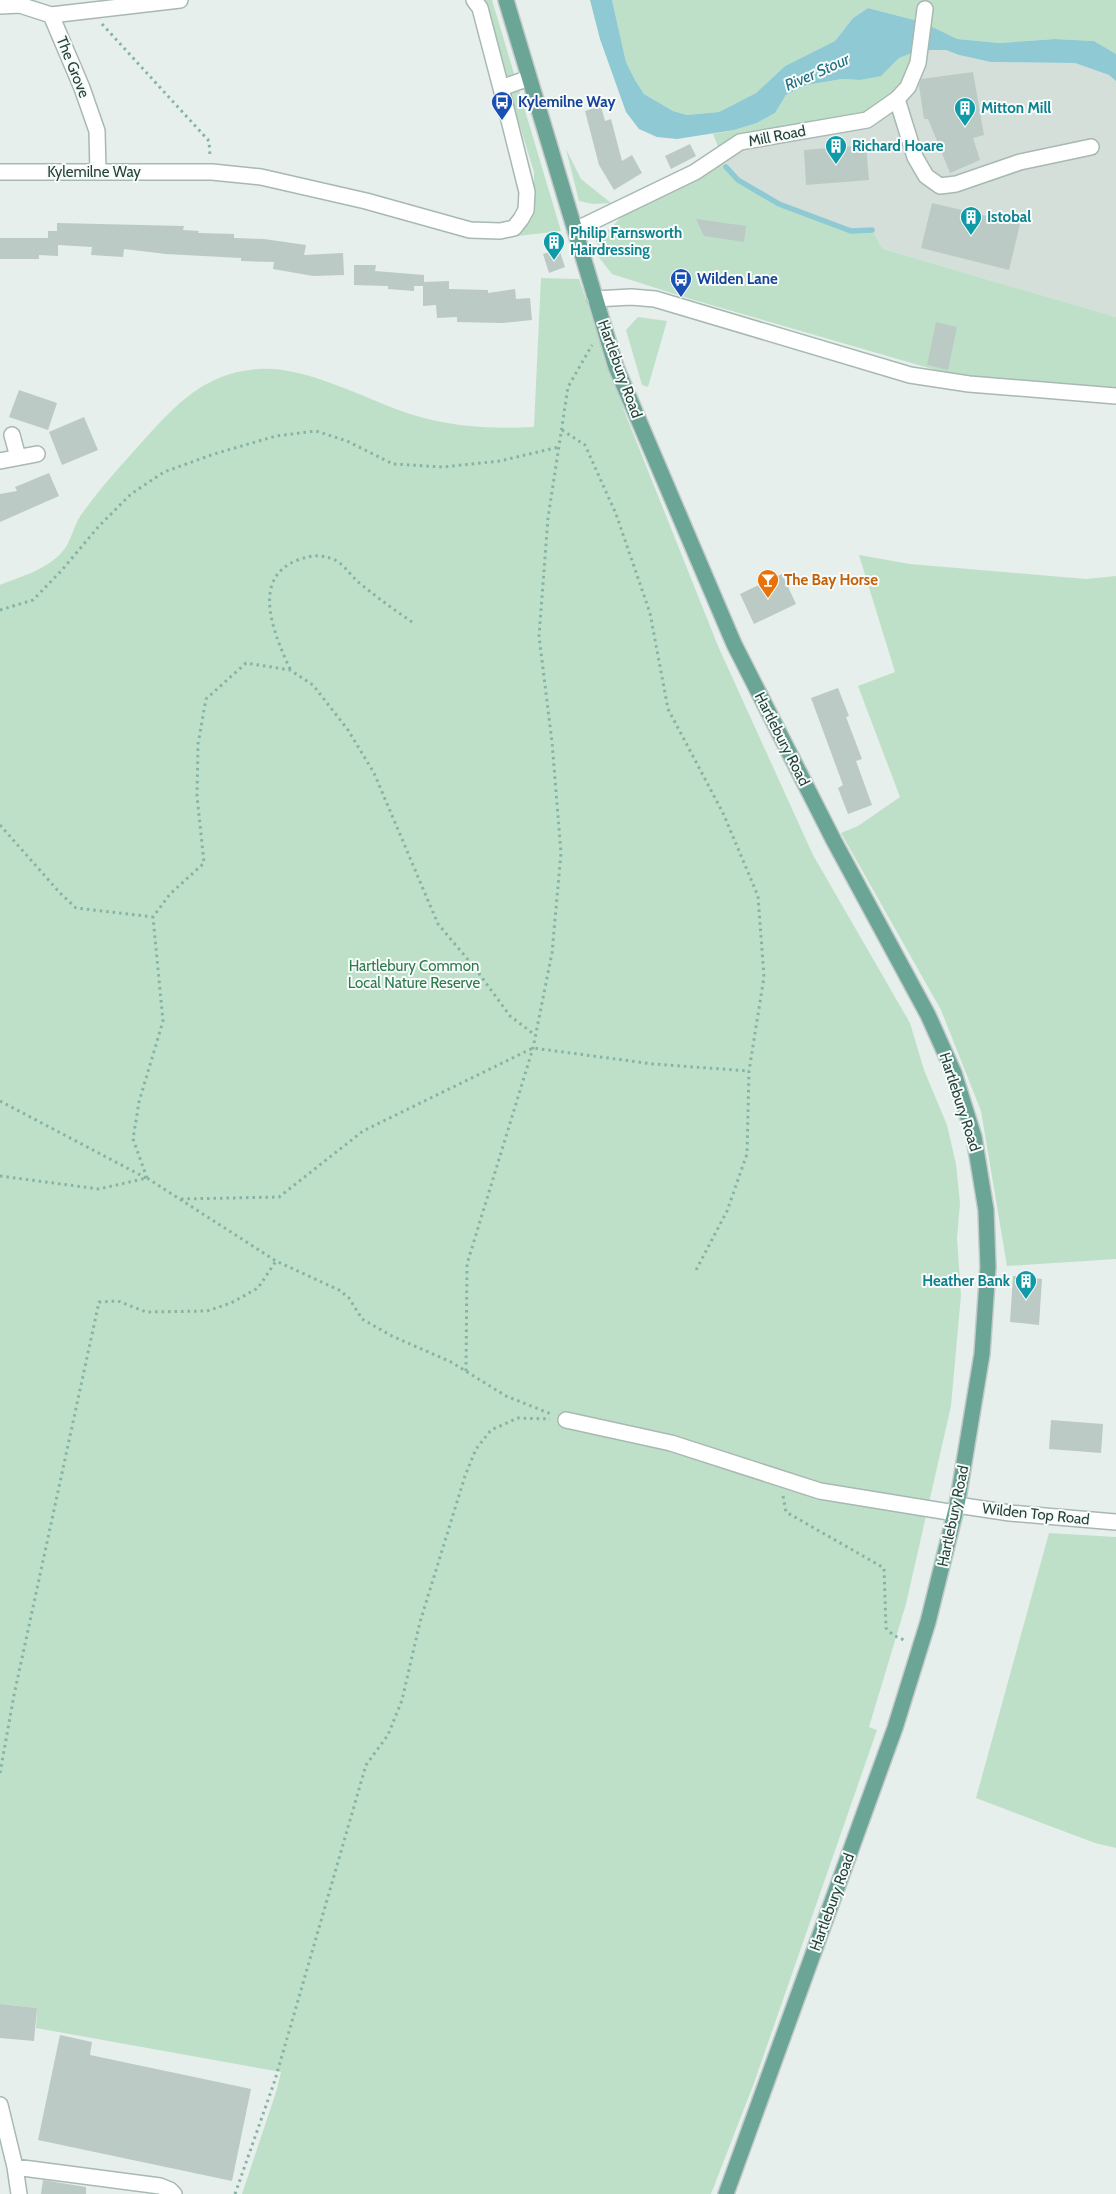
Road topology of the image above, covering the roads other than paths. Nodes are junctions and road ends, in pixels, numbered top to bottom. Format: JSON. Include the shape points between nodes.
{"nodes":[{"id":1,"x":180,"y":0,"type":"edge"},
{"id":2,"x":474,"y":0,"type":"edge"},
{"id":3,"x":506,"y":0,"type":"edge"},
{"id":4,"x":0,"y":6,"type":"edge"},
{"id":5,"x":925,"y":9,"type":"dead end"},
{"id":6,"x":51,"y":15,"type":"junction"},
{"id":7,"x":529,"y":78,"type":"junction"},
{"id":8,"x":501,"y":88,"type":"junction"},
{"id":9,"x":896,"y":99,"type":"junction"},
{"id":10,"x":1091,"y":147,"type":"dead end"},
{"id":11,"x":0,"y":172,"type":"edge"},
{"id":12,"x":98,"y":172,"type":"junction"},
{"id":13,"x":575,"y":230,"type":"junction"},
{"id":14,"x":595,"y":299,"type":"junction"},
{"id":15,"x":1116,"y":396,"type":"edge"},
{"id":16,"x":12,"y":435,"type":"dead end"},
{"id":17,"x":37,"y":454,"type":"dead end"},
{"id":18,"x":18,"y":457,"type":"junction"},
{"id":19,"x":0,"y":461,"type":"edge"},
{"id":20,"x":566,"y":1420,"type":"road end"},
{"id":21,"x":956,"y":1509,"type":"junction"},
{"id":22,"x":1116,"y":1522,"type":"edge"},
{"id":23,"x":0,"y":2105,"type":"edge"},
{"id":24,"x":16,"y":2167,"type":"junction"},
{"id":25,"x":19,"y":2194,"type":"edge"},
{"id":26,"x":174,"y":2194,"type":"edge"},
{"id":27,"x":726,"y":2194,"type":"edge"}],
"edges":[{"from":1,"to":6,"type":"street"},
{"from":2,"to":8,"type":"street","via":[[480,8]]},
{"from":3,"to":7,"type":"main road","name":"Hartlebury Road"},
{"from":4,"to":6,"type":"street","via":[[20,5]]},
{"from":5,"to":9,"type":"street","name":"Mill Road","via":[[918,63],[908,87]]},
{"from":6,"to":12,"type":"street","name":"The Grove","via":[[97,131]]},
{"from":7,"to":8,"type":"street"},
{"from":7,"to":13,"type":"main road","name":"Hartlebury Road"},
{"from":8,"to":12,"type":"street","name":"Kylemilne Way","via":[[527,192],[526,210],[514,228],[500,231],[470,230],[366,201],[261,177],[212,172]]},
{"from":9,"to":10,"type":"street","via":[[915,157],[926,176],[940,186],[956,184],[1020,162]]},
{"from":9,"to":13,"type":"street","name":"Mill Road","via":[[867,120],[740,142],[695,172]]},
{"from":11,"to":12,"type":"street","name":"Kylemilne Way"},
{"from":13,"to":14,"type":"main road","name":"Hartlebury Road"},
{"from":14,"to":15,"type":"street","via":[[655,299],[910,375],[969,384]]},
{"from":14,"to":21,"type":"main road","name":"Hartlebury Road","via":[[616,367],[734,644],[834,842],[928,1016],[954,1073],[974,1137],[986,1210],[988,1267],[982,1354]]},
{"from":16,"to":18,"type":"street"},
{"from":17,"to":18,"type":"street"},
{"from":18,"to":19,"type":"street"},
{"from":20,"to":21,"type":"street","name":"Wilden Top Road","via":[[671,1443],[820,1491]]},
{"from":21,"to":22,"type":"street","name":"Wilden Top Road"},
{"from":21,"to":27,"type":"main road","name":"Hartlebury Road","via":[[895,1728]]},
{"from":23,"to":24,"type":"street"},
{"from":24,"to":25,"type":"street"},
{"from":24,"to":26,"type":"street","via":[[160,2186]]}]}
